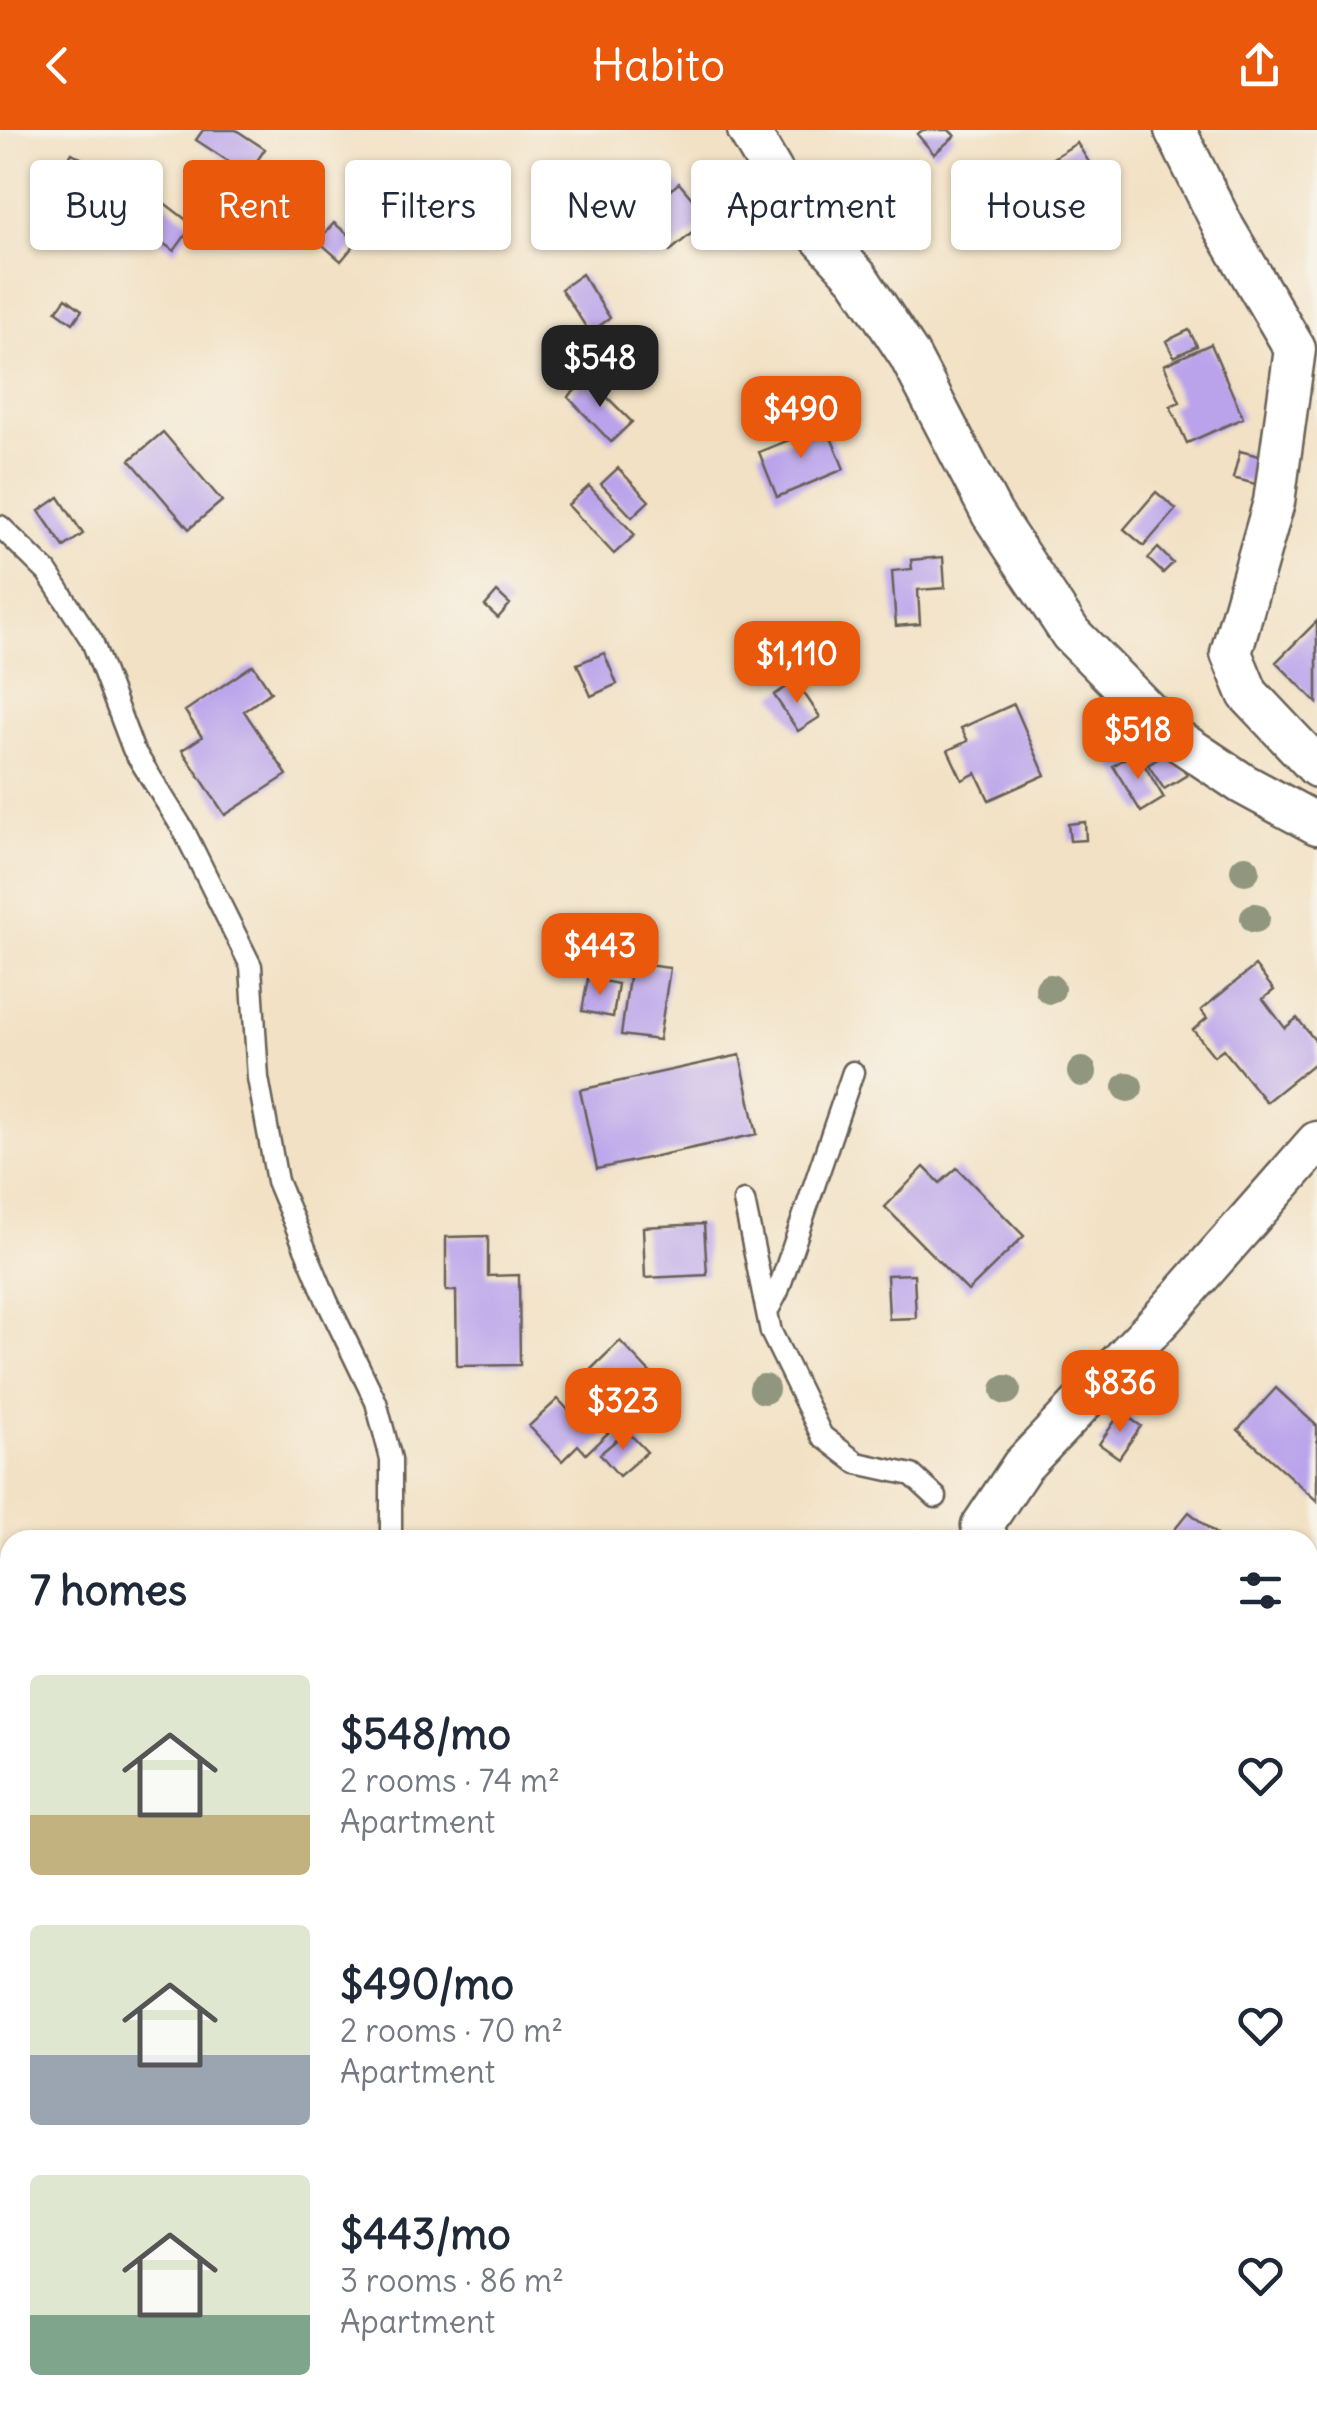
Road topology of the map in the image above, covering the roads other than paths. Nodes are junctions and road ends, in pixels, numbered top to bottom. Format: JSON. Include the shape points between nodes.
{"nodes":[{"id":1,"x":748,"y":130,"type":"edge"},
{"id":2,"x":1175,"y":130,"type":"edge"},
{"id":3,"x":0,"y":526,"type":"edge"},
{"id":4,"x":1317,"y":767,"type":"edge"},
{"id":5,"x":1317,"y":824,"type":"edge"},
{"id":6,"x":853,"y":1072,"type":"dead end"},
{"id":7,"x":1317,"y":1142,"type":"edge"},
{"id":8,"x":744,"y":1201,"type":"dead end"},
{"id":9,"x":767,"y":1312,"type":"junction"},
{"id":10,"x":936,"y":1496,"type":"dead end"},
{"id":11,"x":391,"y":1530,"type":"edge"},
{"id":12,"x":984,"y":1530,"type":"edge"}],
"edges":[{"from":1,"to":5,"type":"street","via":[[793,206],[858,278],[909,355],[992,514],[1072,634],[1173,737]]},
{"from":2,"to":4,"type":"street","via":[[1295,349],[1274,502],[1231,653],[1248,694]]},
{"from":3,"to":11,"type":"lane","via":[[46,572],[92,641],[133,749],[183,829],[251,966],[258,1078],[277,1180],[376,1402],[391,1459]]},
{"from":6,"to":9,"type":"lane"},
{"from":7,"to":12,"type":"street","via":[[1022,1466]]},
{"from":8,"to":9,"type":"lane"},
{"from":9,"to":10,"type":"lane","via":[[822,1436],[857,1463],[912,1475]]}]}
